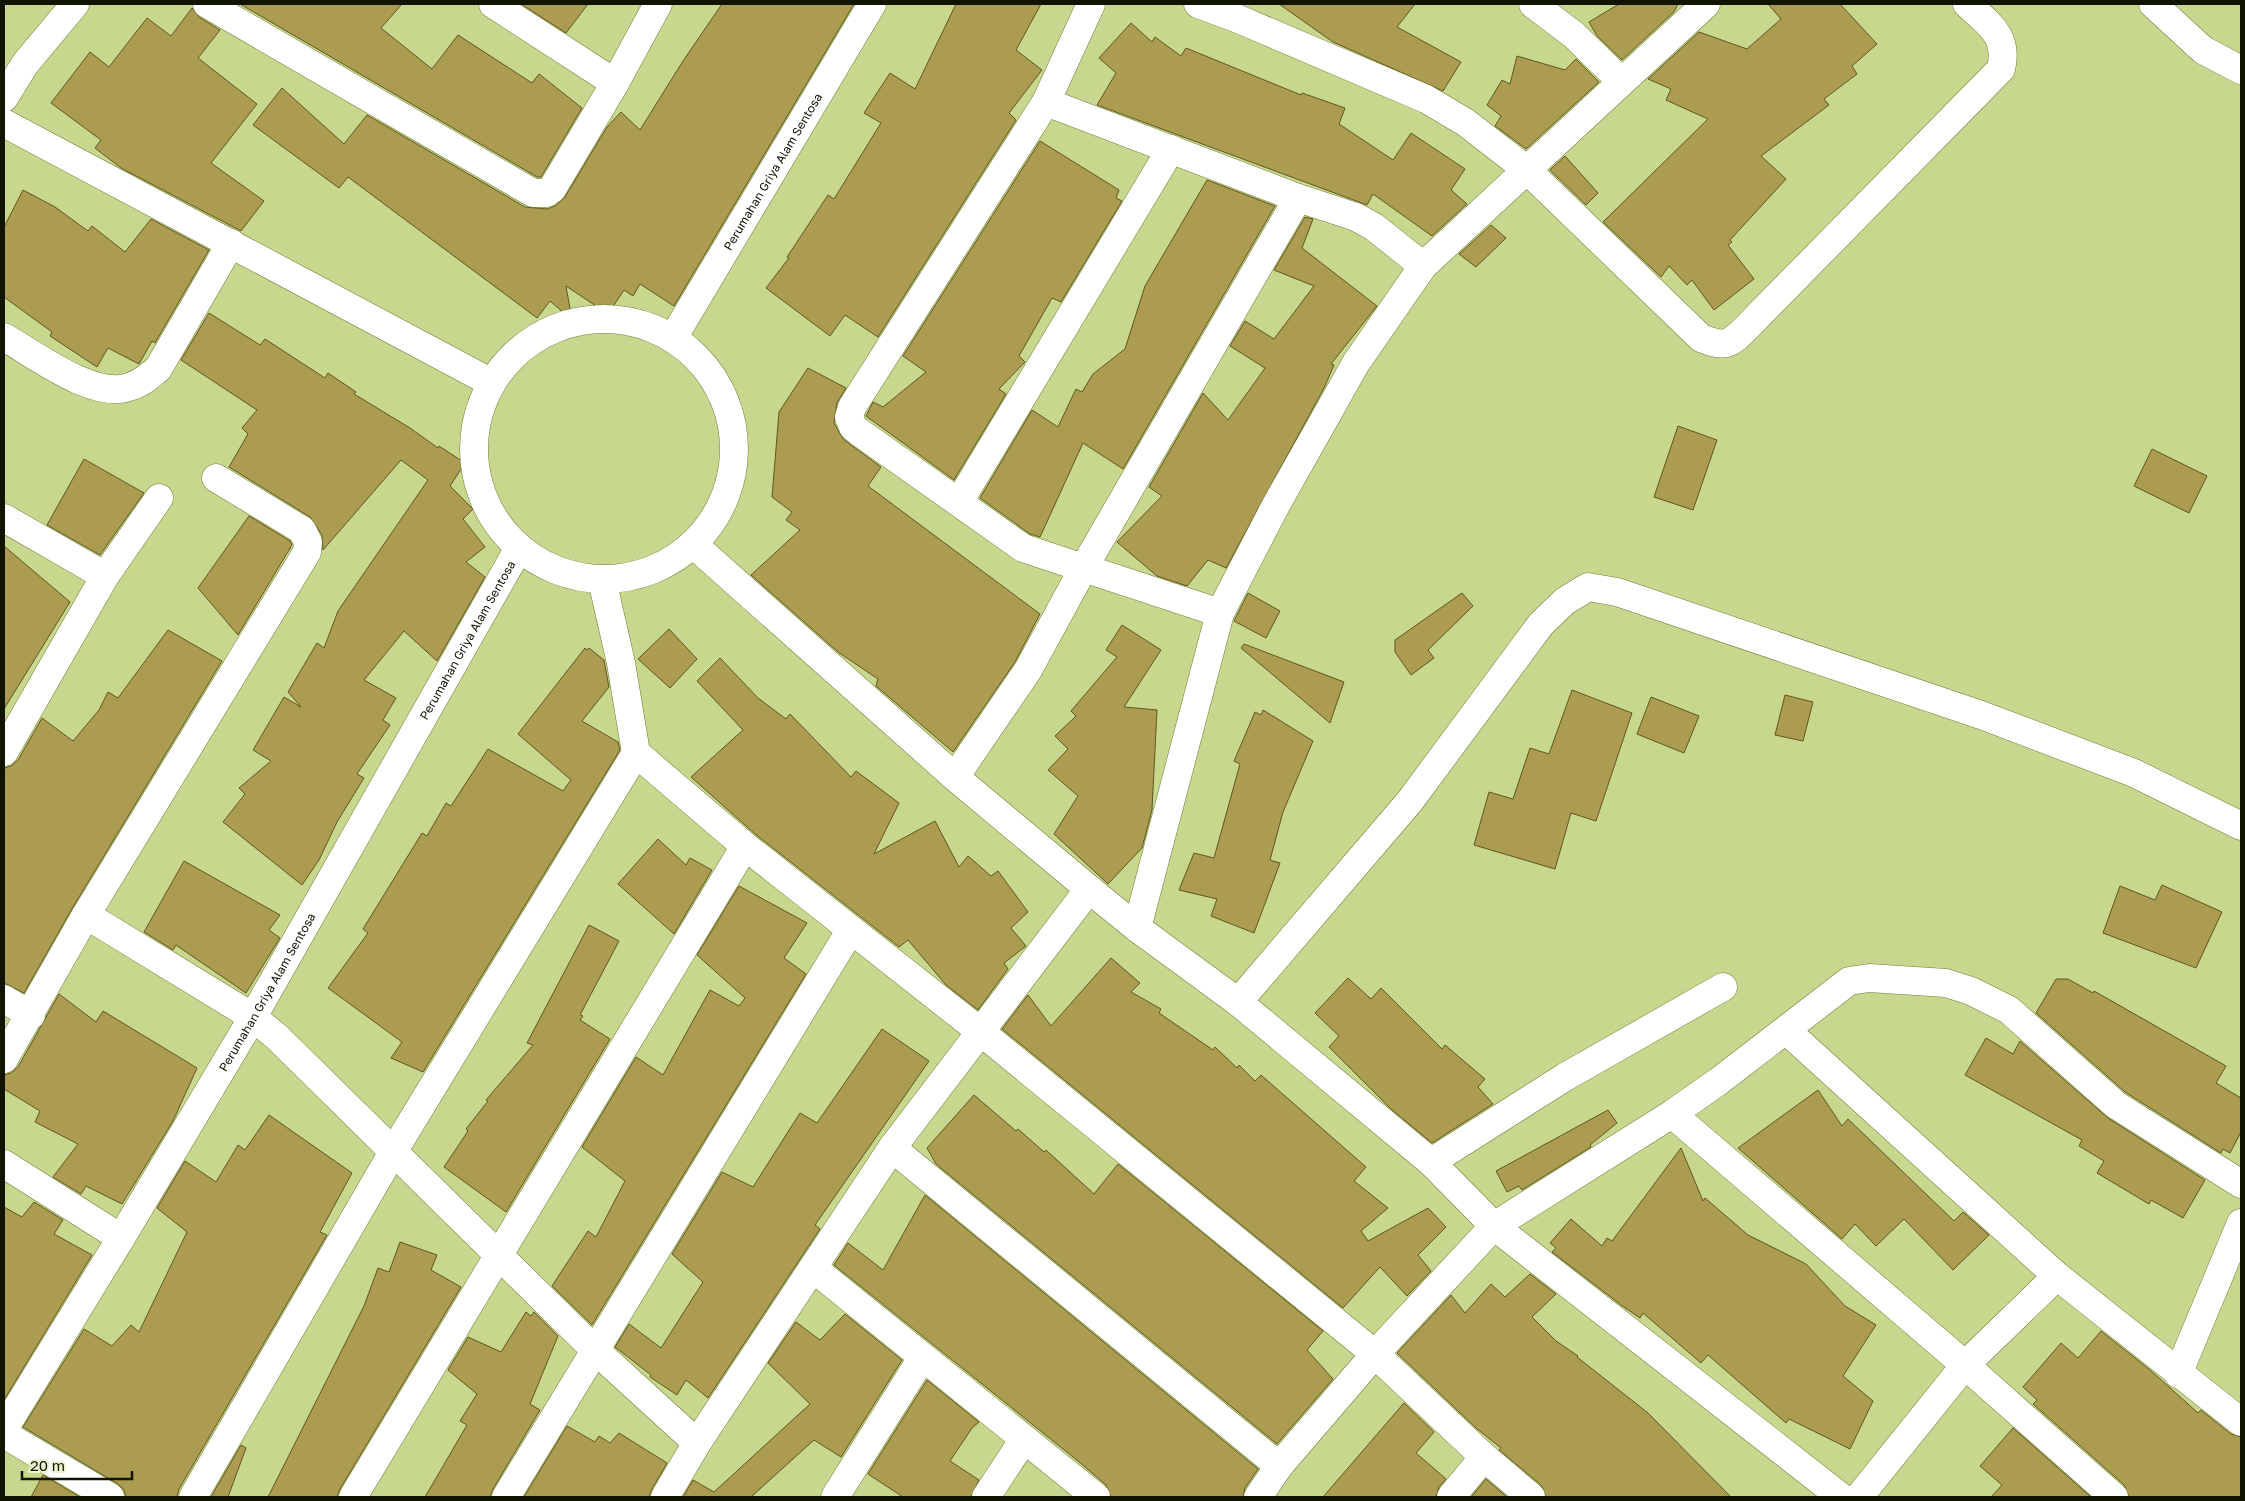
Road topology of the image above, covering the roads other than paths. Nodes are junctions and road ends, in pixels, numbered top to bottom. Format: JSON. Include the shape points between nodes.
{"nodes":[{"id":1,"x":75,"y":4,"type":"edge"},
{"id":2,"x":207,"y":4,"type":"edge"},
{"id":3,"x":494,"y":4,"type":"edge"},
{"id":4,"x":658,"y":4,"type":"edge"},
{"id":5,"x":872,"y":4,"type":"edge"},
{"id":6,"x":1091,"y":4,"type":"edge"},
{"id":7,"x":1198,"y":4,"type":"edge"},
{"id":8,"x":1533,"y":4,"type":"edge"},
{"id":9,"x":1706,"y":4,"type":"edge"},
{"id":10,"x":1967,"y":4,"type":"edge"},
{"id":11,"x":2153,"y":4,"type":"edge"},
{"id":12,"x":1238,"y":11,"type":"edge"},
{"id":13,"x":2241,"y":70,"type":"edge"},
{"id":14,"x":1621,"y":81,"type":"junction"},
{"id":15,"x":615,"y":83,"type":"junction"},
{"id":16,"x":4,"y":98,"type":"edge"},
{"id":17,"x":1046,"y":102,"type":"junction"},
{"id":18,"x":4,"y":123,"type":"edge"},
{"id":19,"x":1171,"y":149,"type":"junction"},
{"id":20,"x":1528,"y":170,"type":"junction"},
{"id":21,"x":1298,"y":198,"type":"junction"},
{"id":22,"x":232,"y":243,"type":"junction"},
{"id":23,"x":1422,"y":266,"type":"junction"},
{"id":24,"x":4,"y":337,"type":"edge"},
{"id":25,"x":673,"y":338,"type":"junction"},
{"id":26,"x":492,"y":383,"type":"junction"},
{"id":27,"x":216,"y":478,"type":"dead end"},
{"id":28,"x":159,"y":498,"type":"dead end"},
{"id":29,"x":959,"y":502,"type":"junction"},
{"id":30,"x":4,"y":518,"type":"edge"},
{"id":31,"x":693,"y":544,"type":"junction"},
{"id":32,"x":519,"y":548,"type":"junction"},
{"id":33,"x":1083,"y":569,"type":"junction"},
{"id":34,"x":105,"y":576,"type":"junction"},
{"id":35,"x":602,"y":580,"type":"junction"},
{"id":36,"x":1220,"y":613,"type":"junction"},
{"id":37,"x":4,"y":752,"type":"edge"},
{"id":38,"x":636,"y":753,"type":"junction"},
{"id":39,"x":955,"y":776,"type":"junction"},
{"id":40,"x":2241,"y":826,"type":"edge"},
{"id":41,"x":745,"y":846,"type":"junction"},
{"id":42,"x":1089,"y":889,"type":"junction"},
{"id":43,"x":86,"y":915,"type":"junction"},
{"id":44,"x":1137,"y":928,"type":"junction"},
{"id":45,"x":850,"y":931,"type":"junction"},
{"id":46,"x":1723,"y":987,"type":"dead end"},
{"id":47,"x":4,"y":999,"type":"edge"},
{"id":48,"x":1238,"y":1002,"type":"junction"},
{"id":49,"x":30,"y":1015,"type":"junction"},
{"id":50,"x":253,"y":1017,"type":"junction"},
{"id":51,"x":1787,"y":1031,"type":"junction"},
{"id":52,"x":981,"y":1032,"type":"junction"},
{"id":53,"x":4,"y":1059,"type":"edge"},
{"id":54,"x":1672,"y":1114,"type":"junction"},
{"id":55,"x":892,"y":1148,"type":"junction"},
{"id":56,"x":393,"y":1152,"type":"junction"},
{"id":57,"x":1431,"y":1162,"type":"junction"},
{"id":58,"x":4,"y":1164,"type":"edge"},
{"id":59,"x":2241,"y":1184,"type":"edge"},
{"id":60,"x":2241,"y":1223,"type":"edge"},
{"id":61,"x":1494,"y":1226,"type":"junction"},
{"id":62,"x":121,"y":1238,"type":"junction"},
{"id":63,"x":498,"y":1253,"type":"junction"},
{"id":64,"x":813,"y":1268,"type":"junction"},
{"id":65,"x":2057,"y":1276,"type":"junction"},
{"id":66,"x":594,"y":1350,"type":"junction"},
{"id":67,"x":1376,"y":1354,"type":"junction"},
{"id":68,"x":922,"y":1358,"type":"junction"},
{"id":69,"x":1965,"y":1366,"type":"junction"},
{"id":70,"x":2178,"y":1374,"type":"junction"},
{"id":71,"x":2241,"y":1422,"type":"edge"},
{"id":72,"x":4,"y":1428,"type":"edge"},
{"id":73,"x":4,"y":1434,"type":"edge"},
{"id":74,"x":1024,"y":1439,"type":"junction"},
{"id":75,"x":697,"y":1443,"type":"junction"},
{"id":76,"x":1484,"y":1457,"type":"junction"},
{"id":77,"x":1280,"y":1466,"type":"junction"},
{"id":78,"x":110,"y":1497,"type":"edge"},
{"id":79,"x":193,"y":1497,"type":"edge"},
{"id":80,"x":353,"y":1497,"type":"edge"},
{"id":81,"x":506,"y":1497,"type":"edge"},
{"id":82,"x":665,"y":1497,"type":"edge"},
{"id":83,"x":835,"y":1497,"type":"edge"},
{"id":84,"x":986,"y":1497,"type":"edge"},
{"id":85,"x":1096,"y":1497,"type":"edge"},
{"id":86,"x":1258,"y":1497,"type":"edge"},
{"id":87,"x":1451,"y":1497,"type":"edge"},
{"id":88,"x":1532,"y":1497,"type":"edge"},
{"id":89,"x":1841,"y":1497,"type":"edge"},
{"id":90,"x":1859,"y":1497,"type":"edge"},
{"id":91,"x":2114,"y":1497,"type":"edge"}],
"edges":[{"from":1,"to":16,"type":"street","via":[[25,64]]},
{"from":2,"to":15,"type":"street","via":[[533,193],[546,193],[552,189]]},
{"from":3,"to":15,"type":"street"},
{"from":4,"to":15,"type":"street"},
{"from":5,"to":25,"type":"street","name":"Perumahan Griya Alam Sentosa"},
{"from":6,"to":17,"type":"street"},
{"from":7,"to":12,"type":"street"},
{"from":8,"to":14,"type":"street","via":[[1574,35]]},
{"from":9,"to":14,"type":"street"},
{"from":10,"to":20,"type":"street","via":[[1997,33],[2004,56],[2001,69],[1732,342],[1722,345],[1701,338]]},
{"from":11,"to":13,"type":"street","via":[[2203,50]]},
{"from":12,"to":20,"type":"street","via":[[1426,99],[1465,122]]},
{"from":14,"to":20,"type":"street"},
{"from":17,"to":19,"type":"street"},
{"from":17,"to":29,"type":"street","via":[[852,407],[849,417],[859,432]]},
{"from":18,"to":22,"type":"street"},
{"from":19,"to":21,"type":"street"},
{"from":19,"to":29,"type":"street"},
{"from":20,"to":23,"type":"street"},
{"from":21,"to":23,"type":"street","via":[[1356,217],[1374,227]]},
{"from":21,"to":33,"type":"street"},
{"from":22,"to":24,"type":"street","via":[[158,369],[128,388],[109,388],[80,381]]},
{"from":22,"to":26,"type":"street"},
{"from":23,"to":36,"type":"street","via":[[1356,363]]},
{"from":25,"to":26,"type":"street","via":[[646,326],[617,319],[587,319],[559,327],[532,340],[509,359]]},
{"from":25,"to":31,"type":"street","via":[[703,365],[724,398],[733,437],[731,476],[717,513]]},
{"from":26,"to":32,"type":"street","via":[[480,411],[474,441],[476,471],[484,500],[498,526]]},
{"from":27,"to":43,"type":"street","via":[[302,530],[308,542],[307,552]]},
{"from":28,"to":34,"type":"street"},
{"from":29,"to":33,"type":"street","via":[[1023,548]]},
{"from":30,"to":34,"type":"street"},
{"from":31,"to":35,"type":"street","via":[[666,564],[636,577]]},
{"from":31,"to":39,"type":"street"},
{"from":32,"to":35,"type":"street","via":[[543,565],[572,576]]},
{"from":32,"to":50,"type":"street","name":"Perumahan Griya Alam Sentosa"},
{"from":33,"to":36,"type":"street"},
{"from":33,"to":39,"type":"street","via":[[1028,670]]},
{"from":34,"to":37,"type":"street"},
{"from":35,"to":38,"type":"street","via":[[621,663]]},
{"from":36,"to":44,"type":"street"},
{"from":38,"to":41,"type":"street"},
{"from":38,"to":56,"type":"street"},
{"from":39,"to":42,"type":"street"},
{"from":40,"to":48,"type":"street","via":[[2134,773],[1982,715],[1617,592],[1588,587],[1565,601],[1541,624],[1410,801]]},
{"from":41,"to":45,"type":"street"},
{"from":41,"to":63,"type":"street"},
{"from":42,"to":44,"type":"street"},
{"from":42,"to":52,"type":"street"},
{"from":43,"to":49,"type":"street"},
{"from":43,"to":50,"type":"street"},
{"from":44,"to":48,"type":"street"},
{"from":45,"to":52,"type":"street"},
{"from":45,"to":66,"type":"street"},
{"from":46,"to":57,"type":"street","via":[[1565,1077]]},
{"from":47,"to":49,"type":"street"},
{"from":48,"to":57,"type":"street"},
{"from":49,"to":53,"type":"street"},
{"from":50,"to":56,"type":"street"},
{"from":50,"to":62,"type":"street","name":"Perumahan Griya Alam Sentosa"},
{"from":51,"to":54,"type":"street"},
{"from":51,"to":59,"type":"street","via":[[1849,981],[1869,978],[1921,980],[1971,991],[2009,1010],[2116,1105]]},
{"from":51,"to":65,"type":"street"},
{"from":52,"to":55,"type":"street"},
{"from":52,"to":67,"type":"street"},
{"from":54,"to":61,"type":"street"},
{"from":54,"to":69,"type":"street"},
{"from":55,"to":64,"type":"street"},
{"from":55,"to":77,"type":"street"},
{"from":56,"to":63,"type":"street"},
{"from":56,"to":79,"type":"street"},
{"from":57,"to":61,"type":"street"},
{"from":58,"to":62,"type":"street"},
{"from":60,"to":70,"type":"street"},
{"from":61,"to":67,"type":"street"},
{"from":61,"to":89,"type":"street"},
{"from":62,"to":72,"type":"street","name":"Perumahan Griya Alam Sentosa"},
{"from":63,"to":66,"type":"street"},
{"from":63,"to":80,"type":"street"},
{"from":64,"to":68,"type":"street"},
{"from":64,"to":75,"type":"street"},
{"from":65,"to":69,"type":"street"},
{"from":65,"to":70,"type":"street"},
{"from":66,"to":75,"type":"street"},
{"from":66,"to":81,"type":"street"},
{"from":67,"to":76,"type":"street"},
{"from":67,"to":77,"type":"street"},
{"from":68,"to":74,"type":"street"},
{"from":68,"to":83,"type":"street"},
{"from":69,"to":90,"type":"street"},
{"from":69,"to":91,"type":"street"},
{"from":70,"to":71,"type":"street"},
{"from":73,"to":78,"type":"street"},
{"from":74,"to":84,"type":"street"},
{"from":74,"to":85,"type":"street"},
{"from":75,"to":82,"type":"street"},
{"from":76,"to":87,"type":"street"},
{"from":76,"to":88,"type":"street"},
{"from":77,"to":86,"type":"street"}]}
